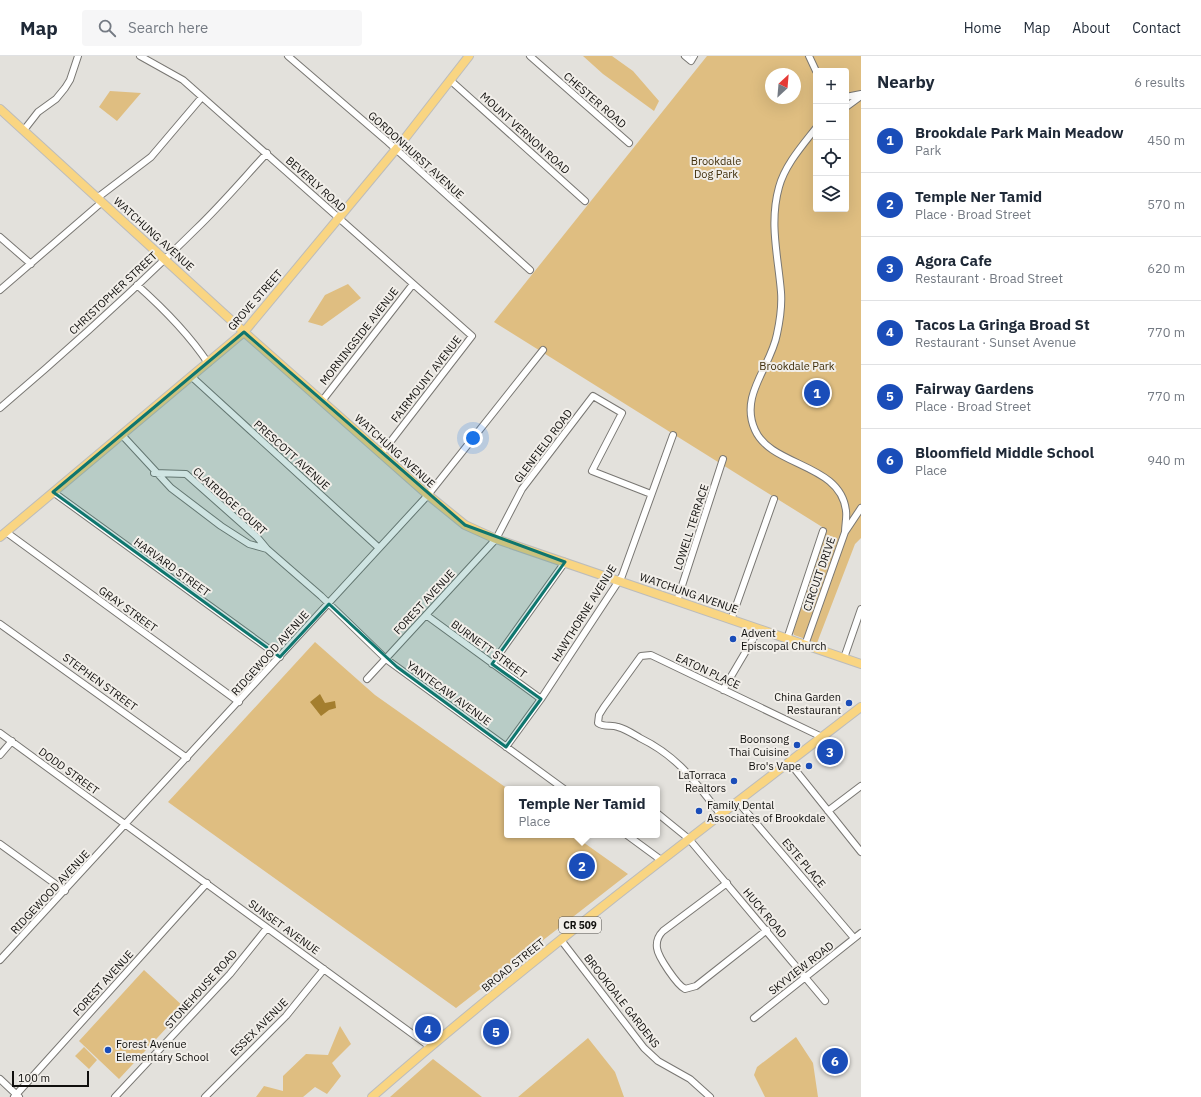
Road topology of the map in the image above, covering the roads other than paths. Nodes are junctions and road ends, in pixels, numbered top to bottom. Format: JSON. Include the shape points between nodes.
{"nodes":[{"id":1,"x":78,"y":56,"type":"edge"},
{"id":2,"x":140,"y":56,"type":"edge"},
{"id":3,"x":288,"y":56,"type":"edge"},
{"id":4,"x":469,"y":56,"type":"edge"},
{"id":5,"x":530,"y":56,"type":"edge"},
{"id":6,"x":685,"y":56,"type":"edge"},
{"id":7,"x":810,"y":56,"type":"edge"},
{"id":8,"x":693,"y":58,"type":"edge"},
{"id":9,"x":815,"y":68,"type":"edge"},
{"id":10,"x":450,"y":80,"type":"junction"},
{"id":11,"x":861,"y":95,"type":"edge"},
{"id":12,"x":202,"y":97,"type":"junction"},
{"id":13,"x":849,"y":97,"type":"edge"},
{"id":14,"x":849,"y":105,"type":"edge"},
{"id":15,"x":0,"y":109,"type":"edge"},
{"id":16,"x":24,"y":130,"type":"junction"},
{"id":17,"x":813,"y":132,"type":"edge"},
{"id":18,"x":629,"y":143,"type":"dead end"},
{"id":19,"x":396,"y":149,"type":"junction"},
{"id":20,"x":267,"y":153,"type":"junction"},
{"id":21,"x":99,"y":200,"type":"junction"},
{"id":22,"x":585,"y":200,"type":"dead end"},
{"id":23,"x":338,"y":218,"type":"junction"},
{"id":24,"x":0,"y":237,"type":"edge"},
{"id":25,"x":165,"y":260,"type":"junction"},
{"id":26,"x":31,"y":264,"type":"junction"},
{"id":27,"x":530,"y":270,"type":"dead end"},
{"id":28,"x":137,"y":284,"type":"junction"},
{"id":29,"x":413,"y":284,"type":"junction"},
{"id":30,"x":0,"y":290,"type":"edge"},
{"id":31,"x":244,"y":332,"type":"junction"},
{"id":32,"x":472,"y":336,"type":"joint"},
{"id":33,"x":543,"y":350,"type":"dead end"},
{"id":34,"x":208,"y":363,"type":"junction"},
{"id":35,"x":192,"y":377,"type":"junction"},
{"id":36,"x":322,"y":401,"type":"junction"},
{"id":37,"x":0,"y":408,"type":"edge"},
{"id":38,"x":122,"y":435,"type":"junction"},
{"id":39,"x":673,"y":435,"type":"dead end"},
{"id":40,"x":381,"y":454,"type":"junction"},
{"id":41,"x":723,"y":459,"type":"dead end"},
{"id":42,"x":154,"y":473,"type":"junction"},
{"id":43,"x":176,"y":474,"type":"junction"},
{"id":44,"x":171,"y":488,"type":"junction"},
{"id":45,"x":53,"y":492,"type":"junction"},
{"id":46,"x":651,"y":494,"type":"junction"},
{"id":47,"x":428,"y":495,"type":"junction"},
{"id":48,"x":774,"y":499,"type":"dead end"},
{"id":49,"x":861,"y":508,"type":"edge"},
{"id":50,"x":823,"y":531,"type":"dead end"},
{"id":51,"x":845,"y":532,"type":"junction"},
{"id":52,"x":3,"y":535,"type":"edge"},
{"id":53,"x":496,"y":539,"type":"junction"},
{"id":54,"x":379,"y":548,"type":"junction"},
{"id":55,"x":267,"y":550,"type":"junction"},
{"id":56,"x":565,"y":562,"type":"junction"},
{"id":57,"x":619,"y":581,"type":"junction"},
{"id":58,"x":677,"y":601,"type":"junction"},
{"id":59,"x":329,"y":604,"type":"junction"},
{"id":60,"x":861,"y":609,"type":"edge"},
{"id":61,"x":426,"y":615,"type":"junction"},
{"id":62,"x":731,"y":620,"type":"junction"},
{"id":63,"x":0,"y":624,"type":"edge"},
{"id":64,"x":759,"y":629,"type":"junction"},
{"id":65,"x":787,"y":639,"type":"junction"},
{"id":66,"x":805,"y":645,"type":"junction"},
{"id":67,"x":280,"y":657,"type":"junction"},
{"id":68,"x":844,"y":658,"type":"junction"},
{"id":69,"x":386,"y":659,"type":"junction"},
{"id":70,"x":492,"y":664,"type":"junction"},
{"id":71,"x":861,"y":664,"type":"edge"},
{"id":72,"x":367,"y":679,"type":"dead end"},
{"id":73,"x":723,"y":690,"type":"junction"},
{"id":74,"x":541,"y":699,"type":"junction"},
{"id":75,"x":238,"y":702,"type":"junction"},
{"id":76,"x":861,"y":707,"type":"edge"},
{"id":77,"x":0,"y":733,"type":"edge"},
{"id":78,"x":822,"y":737,"type":"junction"},
{"id":79,"x":12,"y":741,"type":"junction"},
{"id":80,"x":506,"y":747,"type":"junction"},
{"id":81,"x":0,"y":755,"type":"edge"},
{"id":82,"x":187,"y":758,"type":"junction"},
{"id":83,"x":789,"y":762,"type":"junction"},
{"id":84,"x":560,"y":786,"type":"edge"},
{"id":85,"x":861,"y":786,"type":"edge"},
{"id":86,"x":738,"y":802,"type":"junction"},
{"id":87,"x":828,"y":811,"type":"junction"},
{"id":88,"x":660,"y":815,"type":"edge"},
{"id":89,"x":721,"y":815,"type":"junction"},
{"id":90,"x":126,"y":824,"type":"junction"},
{"id":91,"x":631,"y":838,"type":"edge"},
{"id":92,"x":689,"y":839,"type":"junction"},
{"id":93,"x":0,"y":844,"type":"edge"},
{"id":94,"x":861,"y":852,"type":"edge"},
{"id":95,"x":661,"y":860,"type":"junction"},
{"id":96,"x":207,"y":883,"type":"junction"},
{"id":97,"x":727,"y":884,"type":"junction"},
{"id":98,"x":65,"y":891,"type":"junction"},
{"id":99,"x":267,"y":928,"type":"junction"},
{"id":100,"x":767,"y":930,"type":"junction"},
{"id":101,"x":861,"y":933,"type":"edge"},
{"id":102,"x":854,"y":938,"type":"junction"},
{"id":103,"x":561,"y":940,"type":"junction"},
{"id":104,"x":1,"y":958,"type":"edge"},
{"id":105,"x":324,"y":969,"type":"junction"},
{"id":106,"x":806,"y":977,"type":"junction"},
{"id":107,"x":825,"y":1001,"type":"dead end"},
{"id":108,"x":754,"y":1018,"type":"dead end"},
{"id":109,"x":429,"y":1046,"type":"junction"},
{"id":110,"x":0,"y":1079,"type":"edge"},
{"id":111,"x":17,"y":1096,"type":"edge"},
{"id":112,"x":115,"y":1097,"type":"edge"},
{"id":113,"x":205,"y":1097,"type":"edge"},
{"id":114,"x":372,"y":1097,"type":"edge"},
{"id":115,"x":710,"y":1097,"type":"edge"}],
"edges":[{"from":1,"to":16,"type":"street","via":[[65,88],[56,99],[38,112]]},
{"from":2,"to":12,"type":"street","name":"BEVERLY ROAD","via":[[183,80]]},
{"from":3,"to":19,"type":"street","name":"GORDONHURST AVENUE"},
{"from":4,"to":10,"type":"main road","name":"GROVE STREET"},
{"from":5,"to":18,"type":"street","name":"CHESTER ROAD"},
{"from":6,"to":8,"type":"street"},
{"from":7,"to":9,"type":"street"},
{"from":10,"to":19,"type":"main road","name":"GROVE STREET"},
{"from":10,"to":22,"type":"street","name":"MOUNT VERNON ROAD"},
{"from":11,"to":13,"type":"street"},
{"from":11,"to":14,"type":"street"},
{"from":12,"to":20,"type":"street","name":"BEVERLY ROAD"},
{"from":12,"to":21,"type":"street","via":[[151,157]]},
{"from":15,"to":16,"type":"main road","name":"WATCHUNG AVENUE"},
{"from":16,"to":21,"type":"main road","name":"WATCHUNG AVENUE"},
{"from":17,"to":51,"type":"street","via":[[791,161],[779,187],[773,223],[781,292],[780,316],[777,336],[753,392],[750,411],[760,441],[773,451],[814,469],[837,490],[846,511]]},
{"from":19,"to":23,"type":"main road","name":"GROVE STREET"},
{"from":19,"to":27,"type":"street","name":"GORDONHURST AVENUE"},
{"from":20,"to":23,"type":"street","name":"BEVERLY ROAD"},
{"from":20,"to":25,"type":"street","name":"CHRISTOPHER STREET"},
{"from":21,"to":25,"type":"main road","name":"WATCHUNG AVENUE"},
{"from":21,"to":26,"type":"street"},
{"from":23,"to":29,"type":"street","name":"BEVERLY ROAD"},
{"from":23,"to":31,"type":"main road","name":"GROVE STREET"},
{"from":24,"to":26,"type":"street"},
{"from":25,"to":28,"type":"street","name":"CHRISTOPHER STREET"},
{"from":25,"to":31,"type":"main road","name":"WATCHUNG AVENUE"},
{"from":26,"to":30,"type":"street"},
{"from":28,"to":34,"type":"street","via":[[176,321]]},
{"from":28,"to":37,"type":"street","name":"CHRISTOPHER STREET"},
{"from":29,"to":32,"type":"street","name":"BEVERLY ROAD"},
{"from":29,"to":36,"type":"street","name":"MORNINGSIDE AVENUE"},
{"from":31,"to":34,"type":"main road","name":"GROVE STREET"},
{"from":31,"to":36,"type":"main road","name":"WATCHUNG AVENUE"},
{"from":32,"to":40,"type":"street","name":"FAIRMOUNT AVENUE"},
{"from":33,"to":47,"type":"street","name":"RIDGEWOOD AVENUE"},
{"from":34,"to":35,"type":"main road","name":"GROVE STREET"},
{"from":35,"to":38,"type":"main road","name":"GROVE STREET"},
{"from":35,"to":54,"type":"street","name":"PRESCOTT AVENUE"},
{"from":36,"to":40,"type":"main road","name":"WATCHUNG AVENUE"},
{"from":38,"to":42,"type":"street","name":"CLAIRIDGE COURT"},
{"from":38,"to":45,"type":"main road","name":"GROVE STREET"},
{"from":39,"to":46,"type":"street","name":"HAWTHORNE AVENUE"},
{"from":40,"to":47,"type":"main road","name":"WATCHUNG AVENUE"},
{"from":41,"to":58,"type":"street","name":"LOWELL TERRACE"},
{"from":42,"to":43,"type":"street","name":"CLAIRIDGE COURT"},
{"from":42,"to":44,"type":"street","name":"CLAIRIDGE COURT"},
{"from":43,"to":44,"type":"street","name":"CLAIRIDGE COURT","via":[[171,480]]},
{"from":43,"to":55,"type":"street","name":"CLAIRIDGE COURT","via":[[186,474],[257,537]]},
{"from":44,"to":55,"type":"street","name":"CLAIRIDGE COURT","via":[[221,526],[249,544]]},
{"from":45,"to":52,"type":"main road","name":"GROVE STREET"},
{"from":45,"to":67,"type":"street","name":"HARVARD STREET"},
{"from":46,"to":53,"type":"street","name":"GLENFIELD ROAD","via":[[592,471],[622,413],[593,396],[522,489]]},
{"from":46,"to":57,"type":"street","name":"HAWTHORNE AVENUE"},
{"from":47,"to":53,"type":"main road","name":"WATCHUNG AVENUE","via":[[465,525]]},
{"from":47,"to":54,"type":"street","name":"RIDGEWOOD AVENUE"},
{"from":48,"to":62,"type":"street"},
{"from":49,"to":51,"type":"street"},
{"from":50,"to":65,"type":"street"},
{"from":51,"to":66,"type":"street","name":"CIRCUIT DRIVE"},
{"from":52,"to":75,"type":"street","name":"GRAY STREET"},
{"from":53,"to":56,"type":"main road","name":"WATCHUNG AVENUE"},
{"from":53,"to":61,"type":"street","name":"FOREST AVENUE"},
{"from":54,"to":59,"type":"street","name":"RIDGEWOOD AVENUE"},
{"from":55,"to":59,"type":"street","name":"CLAIRIDGE COURT"},
{"from":56,"to":57,"type":"main road","name":"WATCHUNG AVENUE"},
{"from":56,"to":70,"type":"street"},
{"from":57,"to":58,"type":"main road","name":"WATCHUNG AVENUE"},
{"from":57,"to":74,"type":"street","name":"HAWTHORNE AVENUE"},
{"from":58,"to":62,"type":"main road","name":"WATCHUNG AVENUE"},
{"from":59,"to":67,"type":"street","name":"RIDGEWOOD AVENUE"},
{"from":59,"to":69,"type":"street","name":"YANTECAW AVENUE"},
{"from":60,"to":68,"type":"street"},
{"from":61,"to":69,"type":"street","name":"FOREST AVENUE"},
{"from":61,"to":70,"type":"street","name":"BURNETT STREET"},
{"from":62,"to":64,"type":"main road","name":"WATCHUNG AVENUE"},
{"from":63,"to":82,"type":"street","name":"STEPHEN STREET"},
{"from":64,"to":65,"type":"main road","name":"WATCHUNG AVENUE"},
{"from":64,"to":73,"type":"street"},
{"from":65,"to":66,"type":"main road","name":"WATCHUNG AVENUE"},
{"from":66,"to":68,"type":"main road","name":"WATCHUNG AVENUE"},
{"from":67,"to":75,"type":"street","name":"RIDGEWOOD AVENUE"},
{"from":68,"to":71,"type":"main road","name":"WATCHUNG AVENUE"},
{"from":69,"to":72,"type":"street","name":"FOREST AVENUE"},
{"from":69,"to":80,"type":"street","name":"YANTECAW AVENUE"},
{"from":70,"to":74,"type":"street","name":"BURNETT STREET"},
{"from":73,"to":78,"type":"street","name":"EATON PLACE"},
{"from":73,"to":89,"type":"street","name":"EATON PLACE","via":[[646,654],[636,661],[599,715],[598,723],[606,727],[617,726],[672,757]]},
{"from":74,"to":80,"type":"street","name":"HAWTHORNE AVENUE"},
{"from":75,"to":82,"type":"street","name":"RIDGEWOOD AVENUE"},
{"from":76,"to":78,"type":"main road","name":"BROAD STREET","number":"CR 509"},
{"from":77,"to":79,"type":"street","name":"DODD STREET"},
{"from":78,"to":83,"type":"main road","name":"BROAD STREET","number":"CR 509"},
{"from":79,"to":81,"type":"street"},
{"from":79,"to":90,"type":"street","name":"DODD STREET"},
{"from":80,"to":84,"type":"street","name":"YANTECAW AVENUE"},
{"from":82,"to":90,"type":"street","name":"RIDGEWOOD AVENUE"},
{"from":83,"to":86,"type":"main road","name":"BROAD STREET","number":"CR 509"},
{"from":83,"to":87,"type":"street"},
{"from":85,"to":87,"type":"street"},
{"from":86,"to":89,"type":"main road","name":"BROAD STREET","number":"CR 509"},
{"from":86,"to":102,"type":"street","name":"ESTE PLACE"},
{"from":87,"to":94,"type":"street"},
{"from":88,"to":92,"type":"street","name":"HUCK ROAD"},
{"from":89,"to":92,"type":"main road","name":"BROAD STREET","number":"CR 509"},
{"from":90,"to":96,"type":"street","name":"SUNSET AVENUE"},
{"from":90,"to":98,"type":"street","name":"RIDGEWOOD AVENUE"},
{"from":91,"to":95,"type":"street"},
{"from":92,"to":95,"type":"main road","name":"BROAD STREET","number":"CR 509"},
{"from":92,"to":97,"type":"street","name":"HUCK ROAD"},
{"from":93,"to":98,"type":"street"},
{"from":95,"to":103,"type":"main road","name":"BROAD STREET","number":"CR 509"},
{"from":96,"to":99,"type":"street","name":"SUNSET AVENUE"},
{"from":96,"to":111,"type":"street","name":"FOREST AVENUE"},
{"from":97,"to":100,"type":"street","name":"HUCK ROAD"},
{"from":97,"to":100,"type":"street","via":[[662,931],[658,938],[656,947],[659,955],[678,984],[685,989],[696,986]]},
{"from":98,"to":104,"type":"street","name":"RIDGEWOOD AVENUE"},
{"from":99,"to":105,"type":"street","name":"SUNSET AVENUE"},
{"from":99,"to":112,"type":"street","name":"STONEHOUSE ROAD","via":[[230,974]]},
{"from":100,"to":106,"type":"street","name":"HUCK ROAD"},
{"from":101,"to":102,"type":"street","name":"SKYVIEW ROAD"},
{"from":102,"to":106,"type":"street","name":"SKYVIEW ROAD"},
{"from":103,"to":109,"type":"main road","name":"BROAD STREET","number":"CR 509"},
{"from":103,"to":115,"type":"street","name":"BROOKDALE GARDENS","via":[[644,1048],[658,1061],[690,1079]]},
{"from":105,"to":109,"type":"street","name":"SUNSET AVENUE"},
{"from":105,"to":113,"type":"street","name":"ESSEX AVENUE","via":[[286,1016]]},
{"from":106,"to":107,"type":"street","name":"HUCK ROAD"},
{"from":106,"to":108,"type":"street","name":"SKYVIEW ROAD"},
{"from":109,"to":114,"type":"main road","name":"BROAD STREET","number":"CR 509"},
{"from":110,"to":111,"type":"street"}]}
